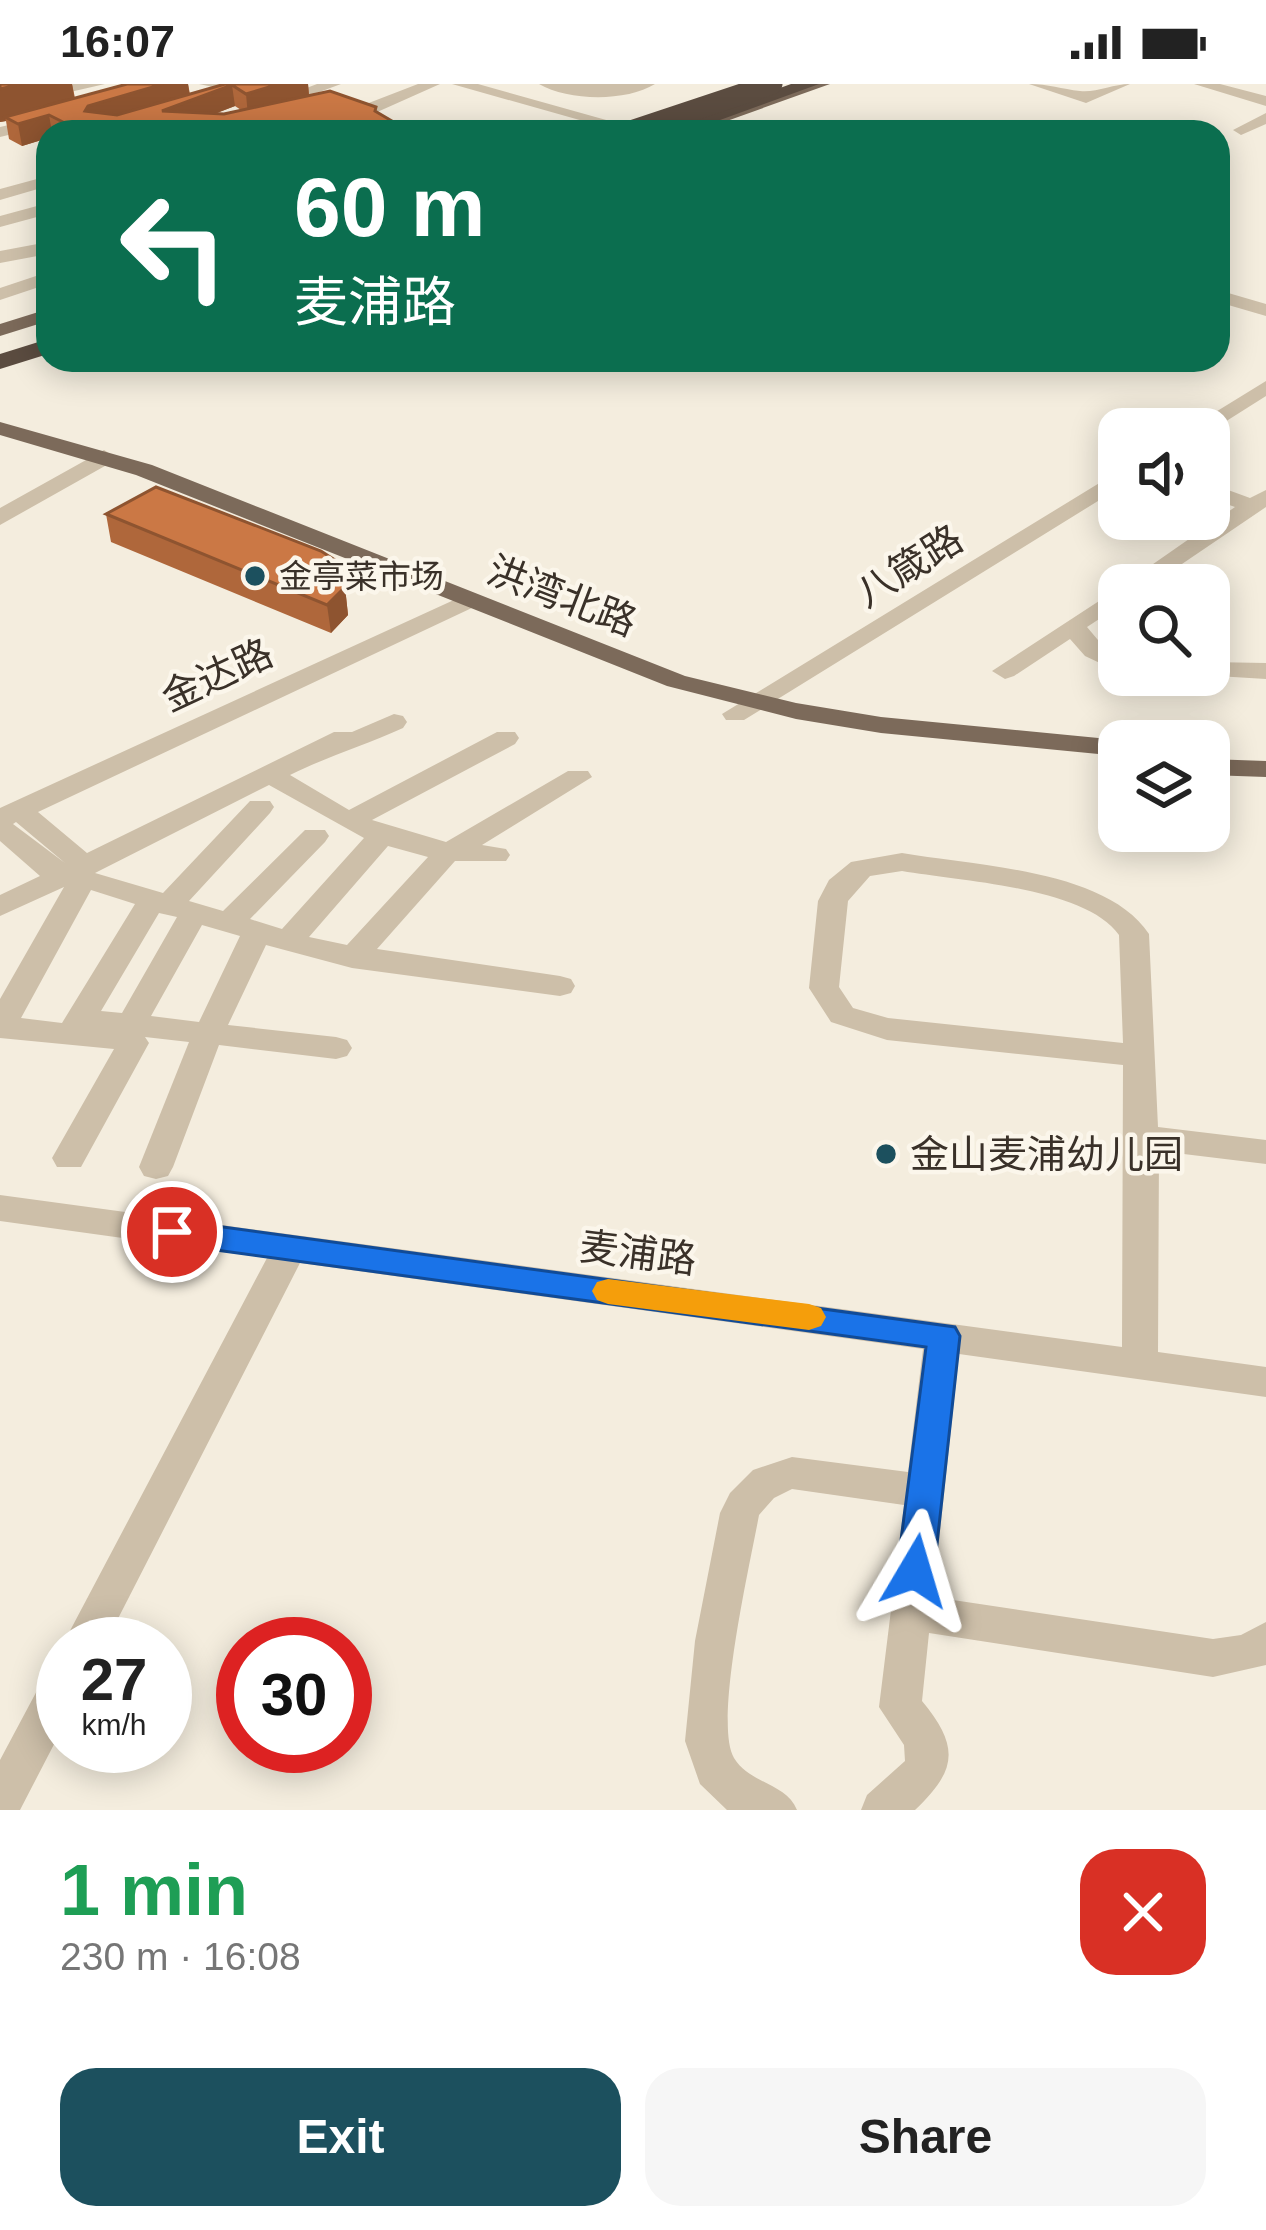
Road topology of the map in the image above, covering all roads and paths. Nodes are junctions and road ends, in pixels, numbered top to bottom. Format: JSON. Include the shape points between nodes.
{"nodes":[{"id":1,"x":98,"y":84,"type":"edge"},
{"id":2,"x":333,"y":84,"type":"edge"},
{"id":3,"x":432,"y":84,"type":"edge"},
{"id":4,"x":460,"y":84,"type":"edge"},
{"id":5,"x":488,"y":84,"type":"edge"},
{"id":6,"x":547,"y":84,"type":"edge"},
{"id":7,"x":647,"y":84,"type":"edge"},
{"id":8,"x":752,"y":84,"type":"edge"},
{"id":9,"x":772,"y":84,"type":"edge"},
{"id":10,"x":810,"y":84,"type":"edge"},
{"id":11,"x":822,"y":84,"type":"edge"},
{"id":12,"x":1041,"y":84,"type":"edge"},
{"id":13,"x":1122,"y":84,"type":"edge"},
{"id":14,"x":1202,"y":84,"type":"edge"},
{"id":15,"x":249,"y":87,"type":"edge"},
{"id":16,"x":1229,"y":91,"type":"junction"},
{"id":17,"x":206,"y":93,"type":"edge"},
{"id":18,"x":282,"y":97,"type":"junction"},
{"id":19,"x":1266,"y":101,"type":"edge"},
{"id":20,"x":2,"y":102,"type":"edge"},
{"id":21,"x":1202,"y":103,"type":"dead end"},
{"id":22,"x":72,"y":110,"type":"edge"},
{"id":23,"x":361,"y":113,"type":"junction"},
{"id":24,"x":580,"y":115,"type":"junction"},
{"id":25,"x":1266,"y":118,"type":"edge"},
{"id":26,"x":377,"y":120,"type":"edge"},
{"id":27,"x":595,"y":120,"type":"edge"},
{"id":28,"x":657,"y":120,"type":"edge"},
{"id":29,"x":662,"y":120,"type":"edge"},
{"id":30,"x":704,"y":120,"type":"edge"},
{"id":31,"x":716,"y":120,"type":"edge"},
{"id":32,"x":0,"y":129,"type":"edge"},
{"id":33,"x":1266,"y":136,"type":"edge"},
{"id":34,"x":36,"y":174,"type":"edge"},
{"id":35,"x":36,"y":184,"type":"edge"},
{"id":36,"x":0,"y":185,"type":"edge"},
{"id":37,"x":0,"y":195,"type":"edge"},
{"id":38,"x":36,"y":212,"type":"edge"},
{"id":39,"x":0,"y":222,"type":"edge"},
{"id":40,"x":36,"y":250,"type":"edge"},
{"id":41,"x":0,"y":257,"type":"edge"},
{"id":42,"x":36,"y":282,"type":"edge"},
{"id":43,"x":0,"y":294,"type":"edge"},
{"id":44,"x":1230,"y":300,"type":"edge"},
{"id":45,"x":1266,"y":310,"type":"edge"},
{"id":46,"x":36,"y":322,"type":"edge"},
{"id":47,"x":0,"y":334,"type":"edge"},
{"id":48,"x":36,"y":353,"type":"edge"},
{"id":49,"x":0,"y":365,"type":"edge"},
{"id":50,"x":1266,"y":387,"type":"edge"},
{"id":51,"x":1230,"y":410,"type":"edge"},
{"id":52,"x":0,"y":428,"type":"edge"},
{"id":53,"x":0,"y":445,"type":"edge"},
{"id":54,"x":94,"y":462,"type":"junction"},
{"id":55,"x":1098,"y":491,"type":"edge"},
{"id":56,"x":1252,"y":507,"type":"edge"},
{"id":57,"x":0,"y":518,"type":"edge"},
{"id":58,"x":978,"y":535,"type":"dead end"},
{"id":59,"x":1007,"y":548,"type":"junction"},
{"id":60,"x":1166,"y":564,"type":"edge"},
{"id":61,"x":456,"y":606,"type":"junction"},
{"id":62,"x":1098,"y":610,"type":"edge"},
{"id":63,"x":1073,"y":626,"type":"junction"},
{"id":64,"x":1098,"y":652,"type":"edge"},
{"id":65,"x":1230,"y":670,"type":"edge"},
{"id":66,"x":1266,"y":670,"type":"edge"},
{"id":67,"x":1005,"y":671,"type":"dead end"},
{"id":68,"x":745,"y":708,"type":"junction"},
{"id":69,"x":394,"y":722,"type":"dead end"},
{"id":70,"x":506,"y":738,"type":"dead end"},
{"id":71,"x":1098,"y":746,"type":"edge"},
{"id":72,"x":1230,"y":751,"type":"edge"},
{"id":73,"x":1266,"y":751,"type":"edge"},
{"id":74,"x":1098,"y":764,"type":"edge"},
{"id":75,"x":1230,"y":768,"type":"edge"},
{"id":76,"x":1266,"y":769,"type":"edge"},
{"id":77,"x":270,"y":775,"type":"junction"},
{"id":78,"x":578,"y":777,"type":"dead end"},
{"id":79,"x":260,"y":807,"type":"dead end"},
{"id":80,"x":6,"y":819,"type":"edge"},
{"id":81,"x":349,"y":821,"type":"junction"},
{"id":82,"x":315,"y":836,"type":"dead end"},
{"id":83,"x":382,"y":836,"type":"junction"},
{"id":84,"x":445,"y":855,"type":"junction"},
{"id":85,"x":496,"y":856,"type":"dead end"},
{"id":86,"x":75,"y":874,"type":"junction"},
{"id":87,"x":171,"y":907,"type":"junction"},
{"id":88,"x":0,"y":908,"type":"edge"},
{"id":89,"x":257,"y":934,"type":"junction"},
{"id":90,"x":352,"y":958,"type":"junction"},
{"id":91,"x":560,"y":986,"type":"dead end"},
{"id":92,"x":0,"y":1026,"type":"edge"},
{"id":93,"x":76,"y":1027,"type":"junction"},
{"id":94,"x":132,"y":1034,"type":"junction"},
{"id":95,"x":204,"y":1042,"type":"junction"},
{"id":96,"x":336,"y":1048,"type":"dead end"},
{"id":97,"x":1139,"y":1055,"type":"junction"},
{"id":98,"x":1142,"y":1137,"type":"junction"},
{"id":99,"x":1266,"y":1152,"type":"edge"},
{"id":100,"x":69,"y":1158,"type":"dead end"},
{"id":101,"x":156,"y":1167,"type":"dead end"},
{"id":102,"x":0,"y":1208,"type":"edge"},
{"id":103,"x":289,"y":1250,"type":"junction"},
{"id":104,"x":944,"y":1336,"type":"junction"},
{"id":105,"x":1140,"y":1364,"type":"junction"},
{"id":106,"x":1266,"y":1382,"type":"edge"},
{"id":107,"x":926,"y":1491,"type":"junction"},
{"id":108,"x":910,"y":1612,"type":"junction"},
{"id":109,"x":98,"y":1617,"type":"edge"},
{"id":110,"x":1266,"y":1641,"type":"edge"},
{"id":111,"x":36,"y":1735,"type":"edge"},
{"id":112,"x":0,"y":1804,"type":"edge"},
{"id":113,"x":775,"y":1810,"type":"edge"},
{"id":114,"x":883,"y":1810,"type":"edge"}],
"edges":[{"from":1,"to":20,"type":"street"},
{"from":2,"to":18,"type":"street"},
{"from":3,"to":23,"type":"street"},
{"from":4,"to":24,"type":"street"},
{"from":5,"to":24,"type":"street"},
{"from":6,"to":7,"type":"street"},
{"from":8,"to":28,"type":"main road"},
{"from":9,"to":29,"type":"highway","bridge":true},
{"from":10,"to":30,"type":"highway"},
{"from":11,"to":31,"type":"main road"},
{"from":12,"to":13,"type":"street","via":[[1086,98]]},
{"from":14,"to":16,"type":"street"},
{"from":15,"to":17,"type":"street"},
{"from":15,"to":18,"type":"street"},
{"from":16,"to":19,"type":"street"},
{"from":16,"to":21,"type":"street"},
{"from":18,"to":23,"type":"street","via":[[261,114],[328,100]]},
{"from":22,"to":32,"type":"street"},
{"from":23,"to":26,"type":"street"},
{"from":24,"to":27,"type":"street"},
{"from":25,"to":33,"type":"street","via":[[1241,130]]},
{"from":34,"to":36,"type":"street"},
{"from":35,"to":37,"type":"street"},
{"from":38,"to":39,"type":"street"},
{"from":40,"to":41,"type":"street"},
{"from":42,"to":43,"type":"street"},
{"from":44,"to":45,"type":"street"},
{"from":46,"to":47,"type":"highway"},
{"from":48,"to":49,"type":"highway"},
{"from":50,"to":51,"type":"street"},
{"from":52,"to":54,"type":"main road","name":"洪湾北路"},
{"from":53,"to":54,"type":"main road","name":"洪湾北路"},
{"from":54,"to":57,"type":"street"},
{"from":54,"to":61,"type":"main road","name":"洪湾北路"},
{"from":55,"to":59,"type":"street","name":"八箴路"},
{"from":56,"to":60,"type":"street"},
{"from":58,"to":59,"type":"street"},
{"from":59,"to":68,"type":"street","name":"八箴路"},
{"from":61,"to":68,"type":"main road","name":"洪湾北路","via":[[662,692]]},
{"from":61,"to":80,"type":"street","name":"金达路"},
{"from":62,"to":63,"type":"street"},
{"from":63,"to":64,"type":"street"},
{"from":63,"to":67,"type":"street"},
{"from":65,"to":66,"type":"street"},
{"from":68,"to":71,"type":"main road","name":"洪湾北路"},
{"from":68,"to":74,"type":"main road","name":"洪湾北路","via":[[976,755]]},
{"from":69,"to":77,"type":"street"},
{"from":70,"to":81,"type":"street"},
{"from":72,"to":73,"type":"main road"},
{"from":75,"to":76,"type":"main road"},
{"from":77,"to":81,"type":"street"},
{"from":77,"to":86,"type":"street"},
{"from":78,"to":84,"type":"street"},
{"from":79,"to":87,"type":"street"},
{"from":80,"to":86,"type":"street"},
{"from":81,"to":83,"type":"street"},
{"from":82,"to":89,"type":"street"},
{"from":83,"to":84,"type":"street"},
{"from":83,"to":89,"type":"street"},
{"from":84,"to":85,"type":"street"},
{"from":84,"to":90,"type":"street"},
{"from":86,"to":87,"type":"street"},
{"from":86,"to":88,"type":"street"},
{"from":86,"to":92,"type":"street"},
{"from":87,"to":89,"type":"street"},
{"from":87,"to":93,"type":"street"},
{"from":87,"to":94,"type":"street"},
{"from":89,"to":90,"type":"street"},
{"from":89,"to":95,"type":"street"},
{"from":90,"to":91,"type":"street"},
{"from":92,"to":93,"type":"street"},
{"from":93,"to":94,"type":"street"},
{"from":94,"to":95,"type":"street"},
{"from":94,"to":100,"type":"street"},
{"from":95,"to":96,"type":"street"},
{"from":95,"to":101,"type":"street"},
{"from":97,"to":97,"type":"street","via":[[1134,934],[1090,898],[902,862],[861,868],[839,887],[824,988],[842,1015],[886,1029]]},
{"from":97,"to":98,"type":"street"},
{"from":98,"to":99,"type":"street"},
{"from":98,"to":105,"type":"street"},
{"from":102,"to":103,"type":"street","name":"麦浦路"},
{"from":103,"to":104,"type":"street","name":"麦浦路"},
{"from":103,"to":109,"type":"street"},
{"from":104,"to":105,"type":"street","name":"麦浦路"},
{"from":104,"to":107,"type":"street"},
{"from":105,"to":106,"type":"street","name":"麦浦路"},
{"from":107,"to":108,"type":"street"},
{"from":107,"to":113,"type":"street","via":[[792,1473],[747,1498],[706,1744],[725,1781]]},
{"from":108,"to":110,"type":"street","via":[[1213,1658],[1249,1654]]},
{"from":108,"to":114,"type":"street","via":[[900,1707],[925,1738],[927,1769]]},
{"from":111,"to":112,"type":"street"}]}
